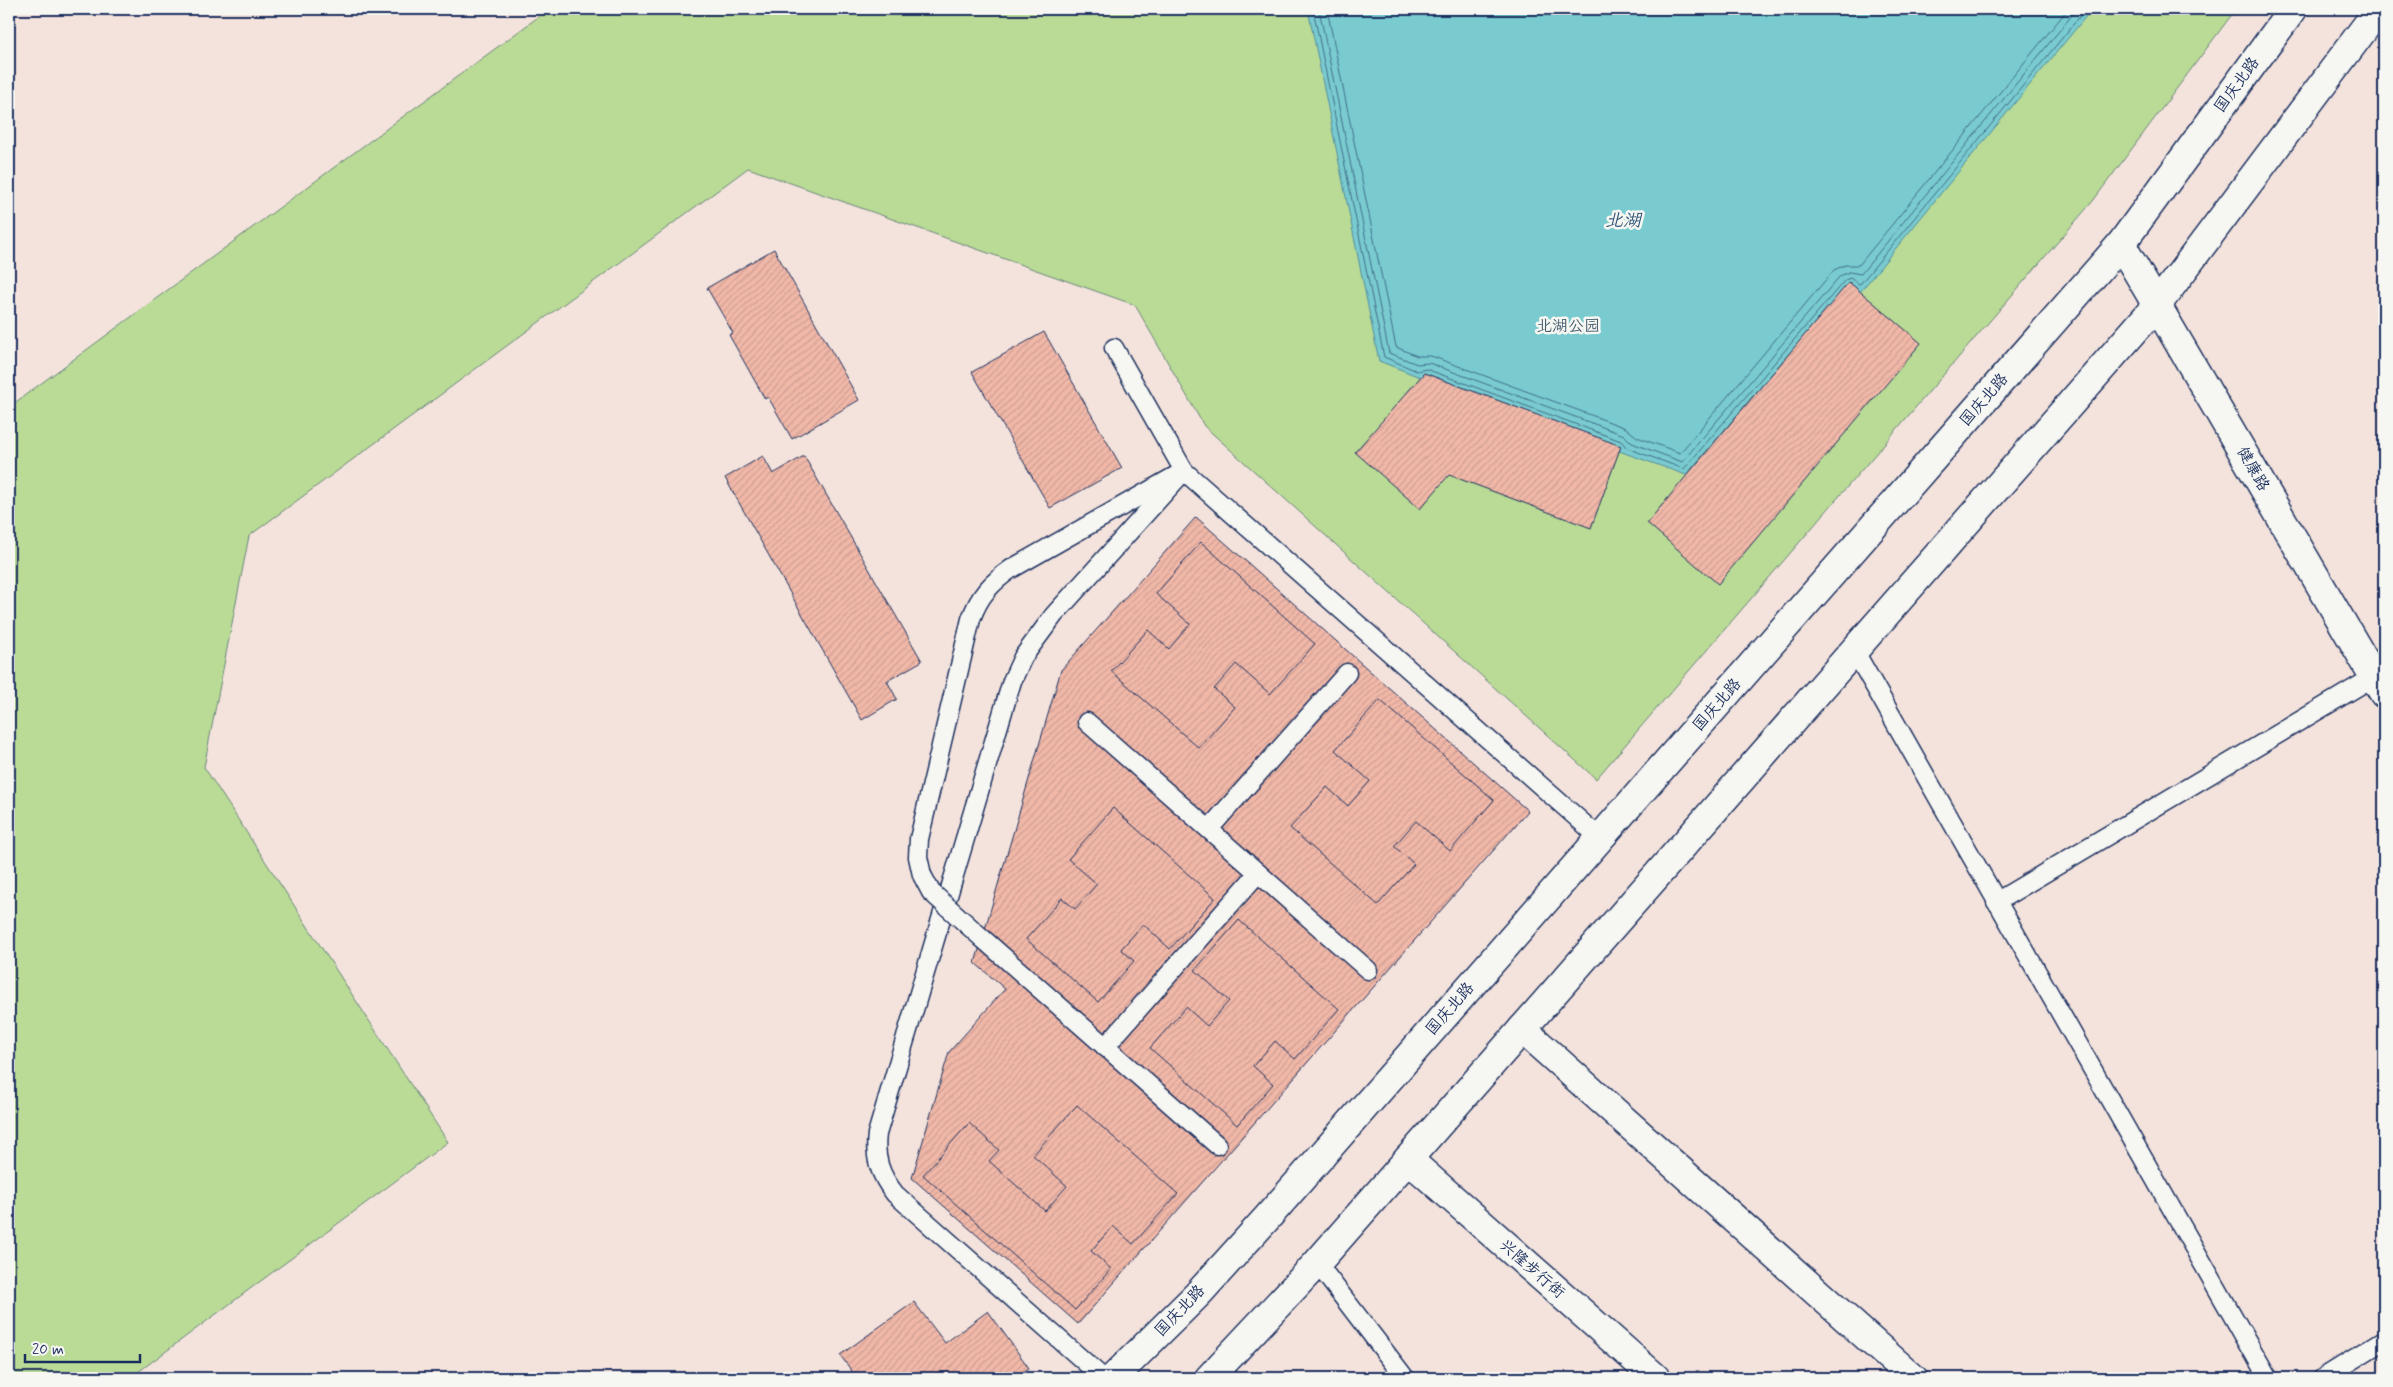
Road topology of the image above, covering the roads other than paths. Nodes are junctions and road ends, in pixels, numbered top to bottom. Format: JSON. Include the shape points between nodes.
{"nodes":[{"id":1,"x":2293,"y":9,"type":"edge"},
{"id":2,"x":2379,"y":9,"type":"edge"},
{"id":3,"x":2121,"y":244,"type":"junction"},
{"id":4,"x":2157,"y":304,"type":"junction"},
{"id":5,"x":1114,"y":348,"type":"dead end"},
{"id":6,"x":1184,"y":471,"type":"junction"},
{"id":7,"x":1854,"y":650,"type":"junction"},
{"id":8,"x":1347,"y":673,"type":"dead end"},
{"id":9,"x":2381,"y":680,"type":"edge"},
{"id":10,"x":1087,"y":722,"type":"dead end"},
{"id":11,"x":1209,"y":829,"type":"junction"},
{"id":12,"x":1600,"y":838,"type":"junction"},
{"id":13,"x":1258,"y":873,"type":"junction"},
{"id":14,"x":1996,"y":902,"type":"junction"},
{"id":15,"x":1368,"y":970,"type":"dead end"},
{"id":16,"x":1522,"y":1029,"type":"junction"},
{"id":17,"x":1106,"y":1047,"type":"junction"},
{"id":18,"x":1217,"y":1145,"type":"dead end"},
{"id":19,"x":1408,"y":1159,"type":"junction"},
{"id":20,"x":1317,"y":1263,"type":"junction"},
{"id":21,"x":2384,"y":1340,"type":"edge"},
{"id":22,"x":1103,"y":1378,"type":"edge"},
{"id":23,"x":1113,"y":1378,"type":"edge"},
{"id":24,"x":1209,"y":1378,"type":"edge"},
{"id":25,"x":1405,"y":1378,"type":"edge"},
{"id":26,"x":1656,"y":1378,"type":"edge"},
{"id":27,"x":1913,"y":1378,"type":"edge"},
{"id":28,"x":2268,"y":1378,"type":"edge"},
{"id":29,"x":2322,"y":1378,"type":"edge"}],
"edges":[{"from":1,"to":3,"type":"main road","name":"国庆北路"},
{"from":2,"to":4,"type":"main road"},
{"from":3,"to":4,"type":"main road","name":"健康路"},
{"from":3,"to":12,"type":"main road","name":"国庆北路"},
{"from":4,"to":7,"type":"main road"},
{"from":4,"to":9,"type":"main road","name":"健康路"},
{"from":5,"to":6,"type":"lane"},
{"from":6,"to":12,"type":"lane"},
{"from":6,"to":17,"type":"lane","bridge":true,"via":[[997,578],[985,591],[976,604],[919,839],[922,875],[931,892]]},
{"from":6,"to":22,"type":"lane","via":[[1054,615],[1023,657],[1012,681],[875,1149],[884,1180],[895,1194]]},
{"from":7,"to":14,"type":"lane"},
{"from":7,"to":16,"type":"main road"},
{"from":8,"to":11,"type":"lane"},
{"from":9,"to":14,"type":"lane"},
{"from":10,"to":11,"type":"lane"},
{"from":11,"to":13,"type":"lane"},
{"from":12,"to":23,"type":"main road","name":"国庆北路","via":[[1261,1225],[1198,1294]]},
{"from":13,"to":15,"type":"lane"},
{"from":13,"to":17,"type":"lane"},
{"from":14,"to":28,"type":"lane"},
{"from":16,"to":19,"type":"main road"},
{"from":16,"to":27,"type":"main road"},
{"from":17,"to":18,"type":"lane"},
{"from":19,"to":20,"type":"main road"},
{"from":19,"to":26,"type":"main road","name":"兴隆步行街"},
{"from":20,"to":24,"type":"main road"},
{"from":20,"to":25,"type":"lane"},
{"from":21,"to":29,"type":"lane"}]}
